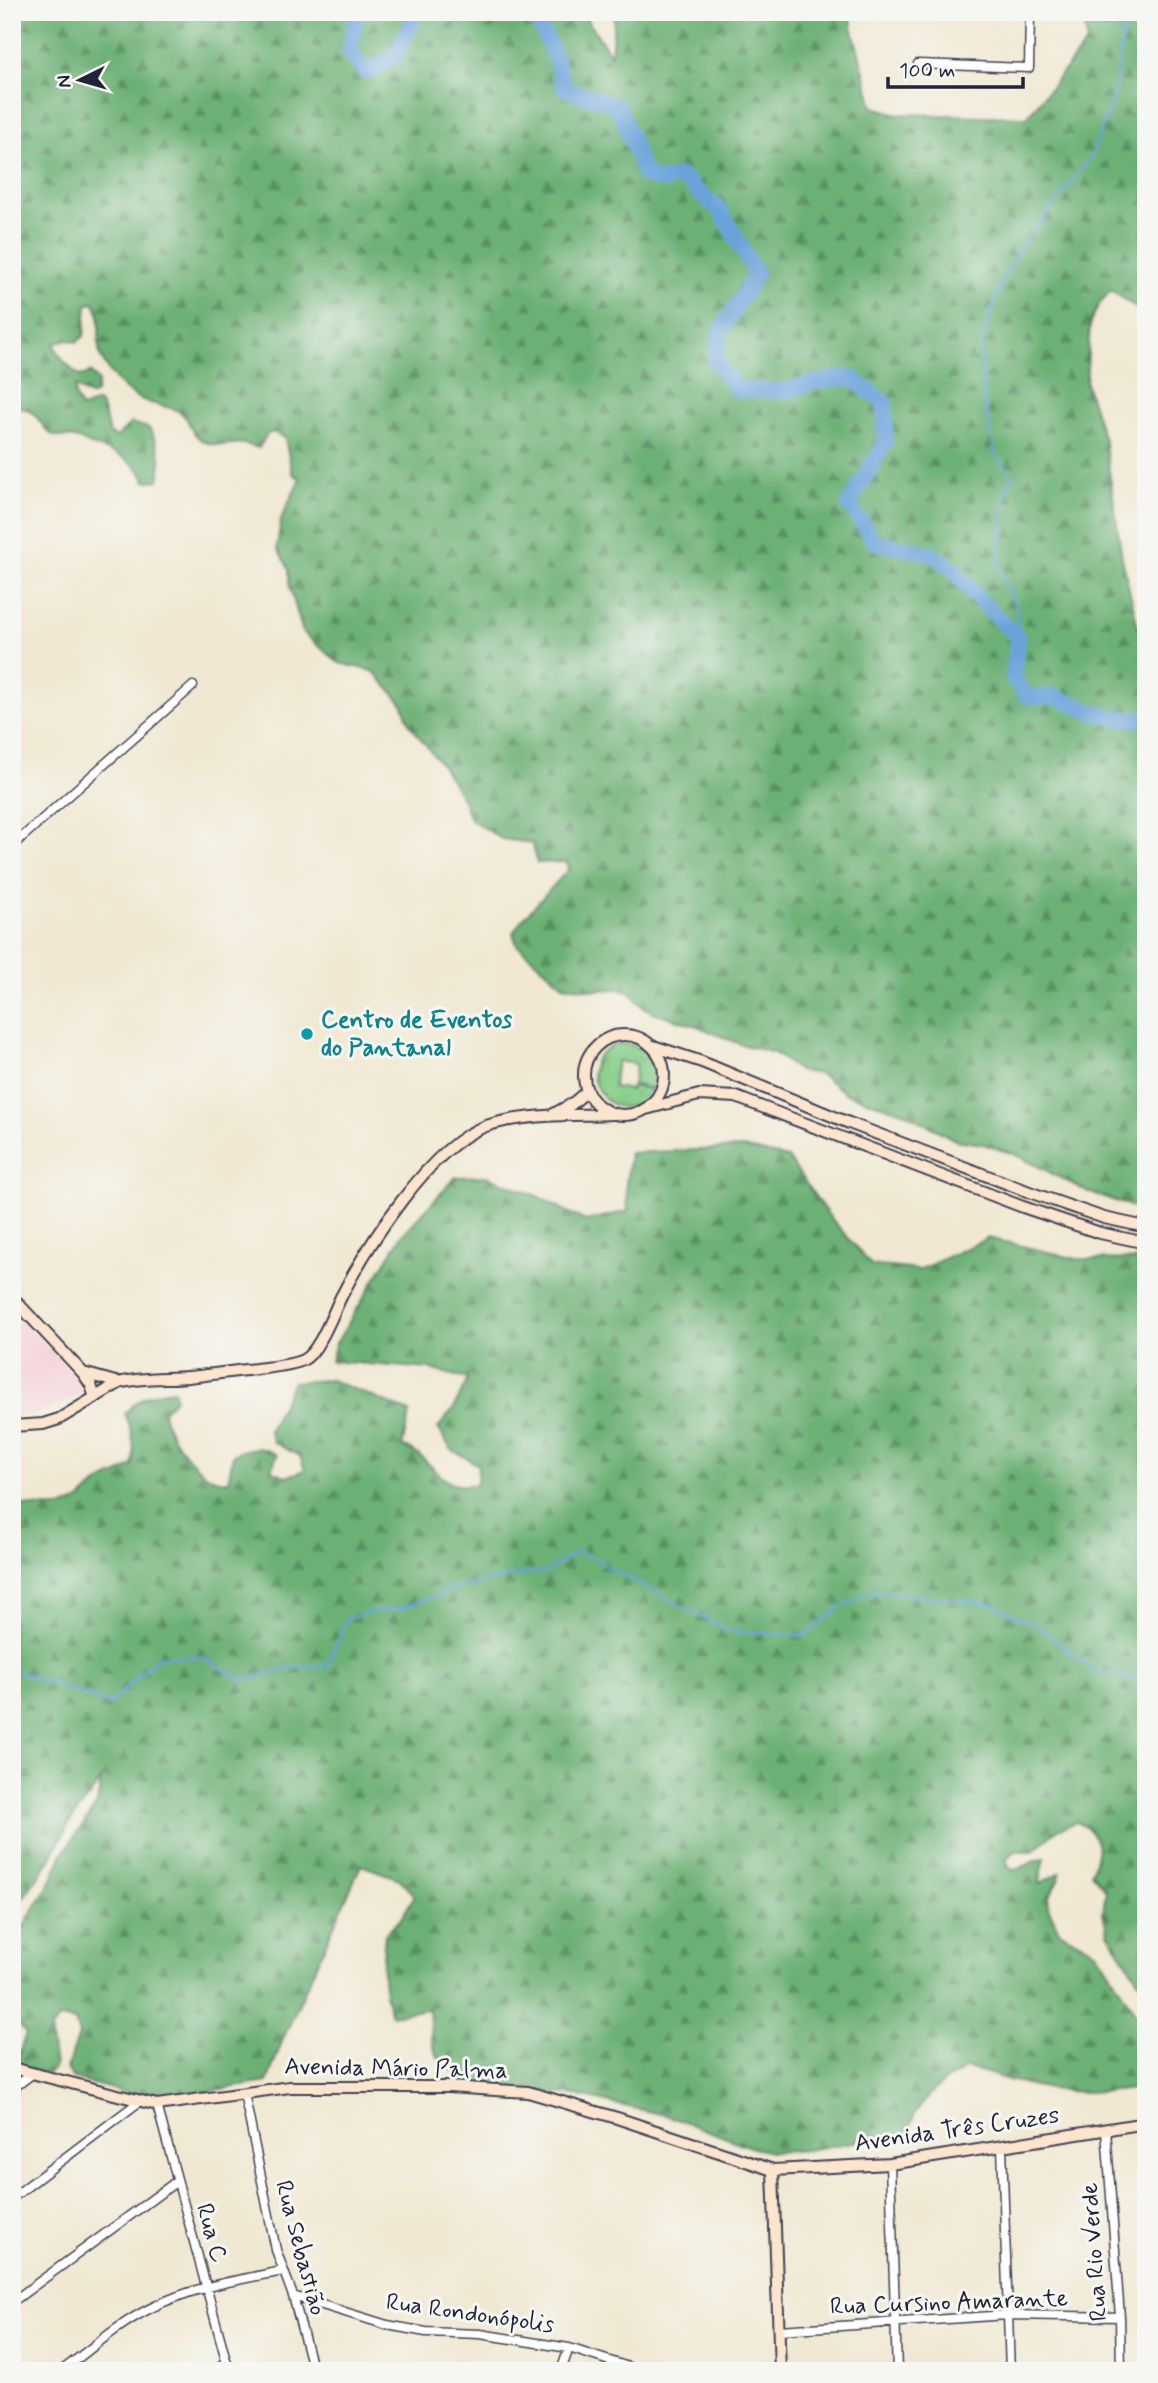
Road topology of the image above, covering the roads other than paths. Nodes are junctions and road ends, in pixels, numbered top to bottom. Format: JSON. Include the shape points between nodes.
{"nodes":[{"id":1,"x":1030,"y":12,"type":"edge"},
{"id":2,"x":918,"y":64,"type":"dead end"},
{"id":3,"x":193,"y":686,"type":"dead end"},
{"id":4,"x":12,"y":846,"type":"edge"},
{"id":5,"x":650,"y":1045,"type":"junction"},
{"id":6,"x":587,"y":1091,"type":"junction"},
{"id":7,"x":646,"y":1109,"type":"junction"},
{"id":8,"x":613,"y":1114,"type":"junction"},
{"id":9,"x":548,"y":1118,"type":"junction"},
{"id":10,"x":1146,"y":1227,"type":"edge"},
{"id":11,"x":1146,"y":1243,"type":"edge"},
{"id":12,"x":12,"y":1297,"type":"edge"},
{"id":13,"x":83,"y":1373,"type":"junction"},
{"id":14,"x":119,"y":1383,"type":"junction"},
{"id":15,"x":95,"y":1398,"type":"junction"},
{"id":16,"x":12,"y":1426,"type":"edge"},
{"id":17,"x":12,"y":2068,"type":"edge"},
{"id":18,"x":32,"y":2074,"type":"junction"},
{"id":19,"x":12,"y":2089,"type":"edge"},
{"id":20,"x":244,"y":2094,"type":"junction"},
{"id":21,"x":140,"y":2101,"type":"junction"},
{"id":22,"x":157,"y":2105,"type":"junction"},
{"id":23,"x":1146,"y":2123,"type":"edge"},
{"id":24,"x":1106,"y":2130,"type":"junction"},
{"id":25,"x":1002,"y":2147,"type":"junction"},
{"id":26,"x":890,"y":2164,"type":"junction"},
{"id":27,"x":773,"y":2171,"type":"junction"},
{"id":28,"x":177,"y":2180,"type":"junction"},
{"id":29,"x":12,"y":2198,"type":"edge"},
{"id":30,"x":283,"y":2271,"type":"junction"},
{"id":31,"x":206,"y":2287,"type":"junction"},
{"id":32,"x":293,"y":2296,"type":"junction"},
{"id":33,"x":12,"y":2302,"type":"edge"},
{"id":34,"x":1008,"y":2315,"type":"junction"},
{"id":35,"x":1120,"y":2317,"type":"junction"},
{"id":36,"x":895,"y":2321,"type":"junction"},
{"id":37,"x":779,"y":2330,"type":"junction"},
{"id":38,"x":569,"y":2348,"type":"junction"},
{"id":39,"x":228,"y":2366,"type":"edge"},
{"id":40,"x":74,"y":2367,"type":"edge"},
{"id":41,"x":61,"y":2371,"type":"edge"},
{"id":42,"x":211,"y":2371,"type":"edge"},
{"id":43,"x":313,"y":2371,"type":"edge"},
{"id":44,"x":561,"y":2371,"type":"edge"},
{"id":45,"x":641,"y":2371,"type":"edge"},
{"id":46,"x":780,"y":2371,"type":"edge"},
{"id":47,"x":897,"y":2371,"type":"edge"},
{"id":48,"x":1010,"y":2371,"type":"edge"},
{"id":49,"x":1121,"y":2371,"type":"edge"}],
"edges":[{"from":1,"to":2,"type":"street","via":[[1029,68]]},
{"from":3,"to":4,"type":"street"},
{"from":5,"to":6,"type":"main road","via":[[624,1035],[598,1044],[584,1068]]},
{"from":5,"to":7,"type":"main road","via":[[661,1059],[664,1078],[659,1095]]},
{"from":5,"to":10,"type":"main road","via":[[1032,1193]]},
{"from":6,"to":8,"type":"main road","via":[[596,1104]]},
{"from":6,"to":9,"type":"main road"},
{"from":7,"to":8,"type":"main road"},
{"from":7,"to":11,"type":"main road","via":[[699,1095],[749,1100],[1023,1207]]},
{"from":8,"to":9,"type":"main road"},
{"from":9,"to":14,"type":"main road","via":[[485,1126],[435,1160],[348,1282],[314,1351],[303,1360]]},
{"from":12,"to":13,"type":"main road"},
{"from":13,"to":14,"type":"main road"},
{"from":13,"to":15,"type":"main road"},
{"from":14,"to":15,"type":"main road"},
{"from":15,"to":16,"type":"main road","via":[[59,1419]]},
{"from":17,"to":18,"type":"main road","name":"Avenida Mário Palma"},
{"from":18,"to":19,"type":"street"},
{"from":18,"to":21,"type":"main road","name":"Avenida Mário Palma"},
{"from":20,"to":22,"type":"main road","name":"Avenida Mário Palma"},
{"from":20,"to":27,"type":"main road","name":"Avenida Mário Palma","via":[[290,2087],[368,2086],[528,2092]]},
{"from":20,"to":30,"type":"street","name":"Rua Sebastião"},
{"from":21,"to":22,"type":"main road","name":"Avenida Mário Palma"},
{"from":21,"to":29,"type":"street"},
{"from":22,"to":28,"type":"street","name":"Rua C"},
{"from":23,"to":24,"type":"main road","name":"Avenida Três Cruzes"},
{"from":24,"to":25,"type":"main road","name":"Avenida Três Cruzes"},
{"from":24,"to":35,"type":"street","name":"Rua Rio Verde"},
{"from":25,"to":26,"type":"main road","name":"Avenida Três Cruzes"},
{"from":25,"to":34,"type":"street"},
{"from":26,"to":27,"type":"main road","name":"Avenida Três Cruzes"},
{"from":26,"to":36,"type":"street"},
{"from":27,"to":37,"type":"main road"},
{"from":28,"to":31,"type":"street","name":"Rua C"},
{"from":28,"to":33,"type":"street"},
{"from":30,"to":31,"type":"street"},
{"from":30,"to":32,"type":"street","name":"Rua Sebastião"},
{"from":31,"to":39,"type":"street","name":"Rua C"},
{"from":31,"to":40,"type":"street","via":[[150,2308],[125,2323]]},
{"from":32,"to":38,"type":"street","name":"Rua Rondonópolis","via":[[387,2325]]},
{"from":32,"to":43,"type":"street","name":"Rua Sebastião"},
{"from":34,"to":35,"type":"street","name":"Rua Cursino Amarante"},
{"from":34,"to":36,"type":"street","name":"Rua Cursino Amarante"},
{"from":34,"to":48,"type":"street"},
{"from":35,"to":49,"type":"street","name":"Rua Rio Verde"},
{"from":36,"to":37,"type":"street","name":"Rua Cursino Amarante"},
{"from":36,"to":47,"type":"street"},
{"from":37,"to":46,"type":"main road"},
{"from":38,"to":44,"type":"street"},
{"from":38,"to":45,"type":"street","name":"Rua Rondonópolis"},
{"from":39,"to":42,"type":"street"},
{"from":40,"to":41,"type":"street"}]}
